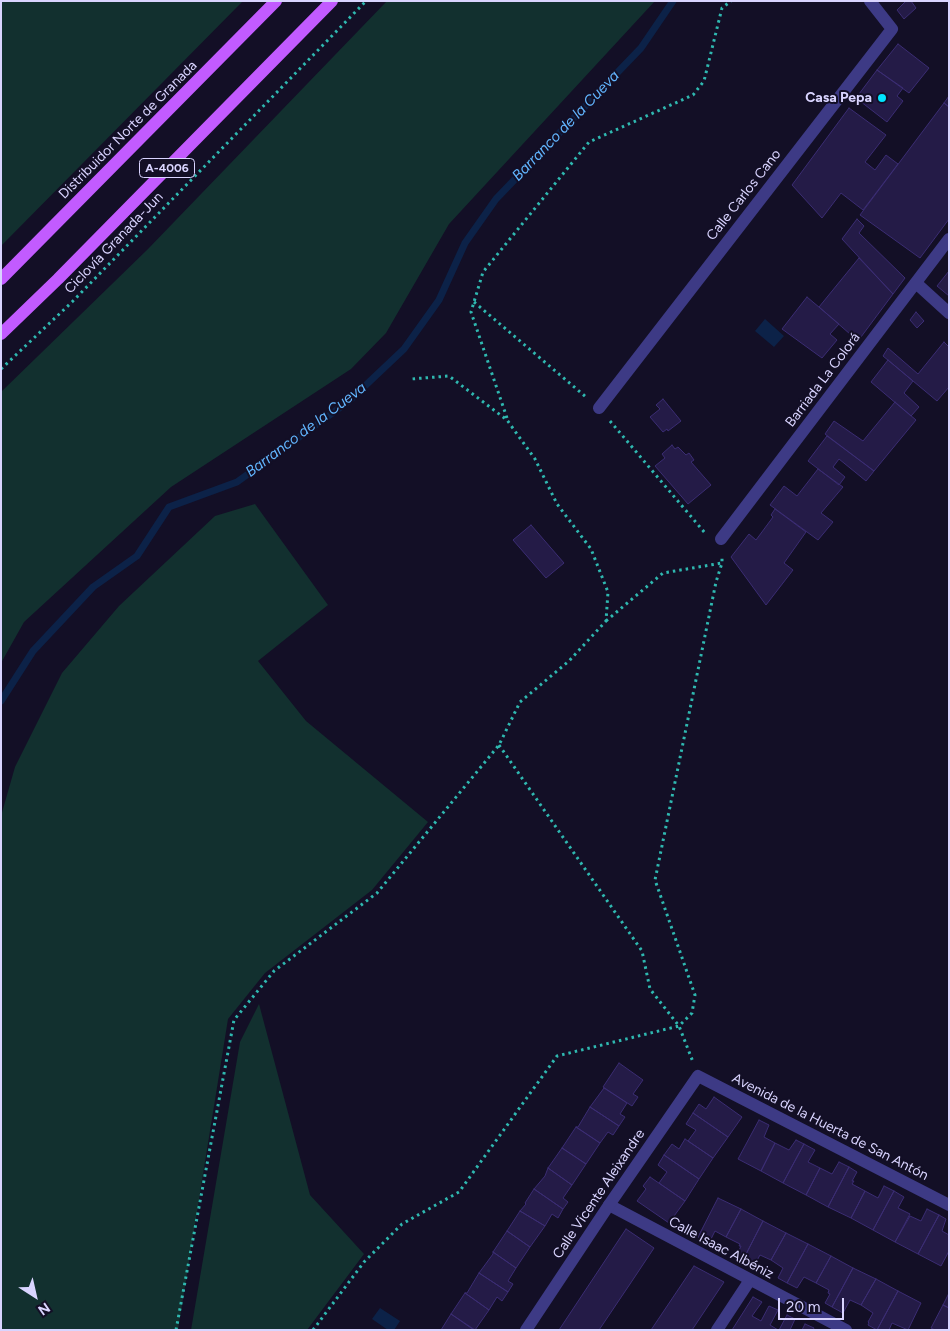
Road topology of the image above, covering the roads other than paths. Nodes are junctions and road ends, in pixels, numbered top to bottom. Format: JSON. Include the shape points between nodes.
{"nodes":[{"id":1,"x":276,"y":1,"type":"edge"},
{"id":2,"x":332,"y":1,"type":"edge"},
{"id":3,"x":870,"y":1,"type":"edge"},
{"id":4,"x":949,"y":239,"type":"edge"},
{"id":5,"x":1,"y":279,"type":"edge"},
{"id":6,"x":916,"y":283,"type":"junction"},
{"id":7,"x":949,"y":313,"type":"edge"},
{"id":8,"x":1,"y":334,"type":"edge"},
{"id":9,"x":599,"y":408,"type":"dead end"},
{"id":10,"x":722,"y":538,"type":"road end"},
{"id":11,"x":698,"y":1076,"type":"joint"},
{"id":12,"x":609,"y":1205,"type":"junction"},
{"id":13,"x":949,"y":1205,"type":"edge"},
{"id":14,"x":750,"y":1280,"type":"junction"},
{"id":15,"x":526,"y":1330,"type":"edge"},
{"id":16,"x":717,"y":1330,"type":"edge"},
{"id":17,"x":846,"y":1330,"type":"edge"}],
"edges":[{"from":1,"to":5,"type":"main road","name":"Distribuidor Norte de Granada","number":"A-4006"},
{"from":2,"to":8,"type":"main road","number":"A-4006"},
{"from":3,"to":9,"type":"street","name":"Calle Carlos Cano","via":[[892,29]]},
{"from":4,"to":6,"type":"street","name":"Barriada La Colorá"},
{"from":6,"to":7,"type":"street"},
{"from":6,"to":10,"type":"street","name":"Barriada La Colorá"},
{"from":11,"to":12,"type":"street","name":"Calle Vicente Aleixandre"},
{"from":11,"to":13,"type":"street","name":"Avenida de la Huerta de San Antón"},
{"from":12,"to":14,"type":"street","name":"Calle Isaac Albéniz"},
{"from":12,"to":15,"type":"street","name":"Calle Vicente Aleixandre"},
{"from":14,"to":16,"type":"street"},
{"from":14,"to":17,"type":"street","name":"Calle Isaac Albéniz"}]}
